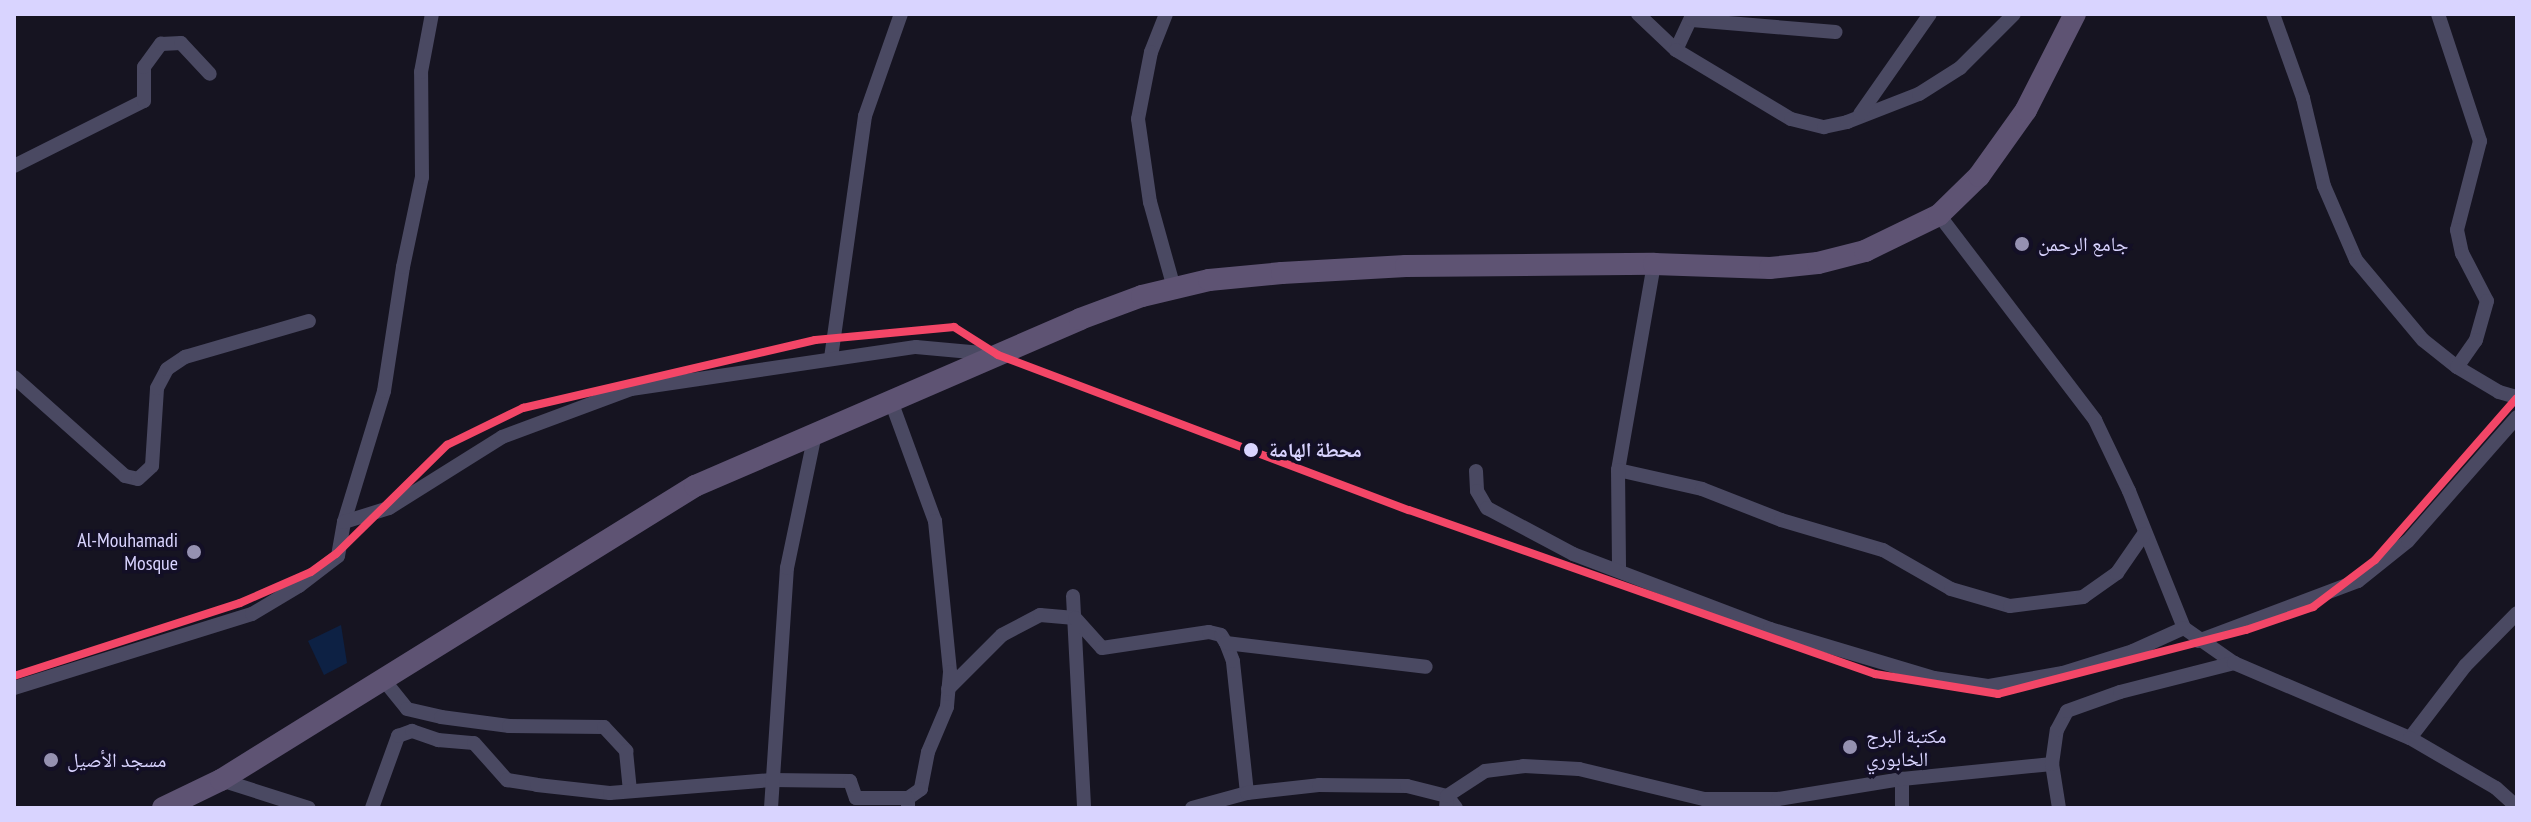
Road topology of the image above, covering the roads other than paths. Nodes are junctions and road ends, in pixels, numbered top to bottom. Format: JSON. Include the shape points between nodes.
{"nodes":[{"id":1,"x":432,"y":14,"type":"edge"},
{"id":2,"x":901,"y":14,"type":"edge"},
{"id":3,"x":1166,"y":14,"type":"edge"},
{"id":4,"x":1638,"y":14,"type":"edge"},
{"id":5,"x":1930,"y":14,"type":"edge"},
{"id":6,"x":2014,"y":14,"type":"edge"},
{"id":7,"x":2075,"y":14,"type":"edge"},
{"id":8,"x":2273,"y":14,"type":"edge"},
{"id":9,"x":2438,"y":14,"type":"edge"},
{"id":10,"x":1693,"y":17,"type":"edge"},
{"id":11,"x":1836,"y":32,"type":"dead end"},
{"id":12,"x":1676,"y":50,"type":"junction"},
{"id":13,"x":210,"y":74,"type":"dead end"},
{"id":14,"x":1860,"y":115,"type":"junction"},
{"id":15,"x":14,"y":166,"type":"edge"},
{"id":16,"x":1939,"y":215,"type":"junction"},
{"id":17,"x":1654,"y":264,"type":"junction"},
{"id":18,"x":1174,"y":288,"type":"junction"},
{"id":19,"x":309,"y":321,"type":"dead end"},
{"id":20,"x":998,"y":355,"type":"junction"},
{"id":21,"x":831,"y":358,"type":"junction"},
{"id":22,"x":2457,"y":367,"type":"junction"},
{"id":23,"x":14,"y":377,"type":"edge"},
{"id":24,"x":2517,"y":397,"type":"edge"},
{"id":25,"x":891,"y":401,"type":"junction"},
{"id":26,"x":2517,"y":417,"type":"edge"},
{"id":27,"x":815,"y":434,"type":"junction"},
{"id":28,"x":1618,"y":470,"type":"junction"},
{"id":29,"x":1476,"y":471,"type":"dead end"},
{"id":30,"x":344,"y":522,"type":"junction"},
{"id":31,"x":2144,"y":534,"type":"junction"},
{"id":32,"x":1619,"y":569,"type":"junction"},
{"id":33,"x":1073,"y":596,"type":"dead end"},
{"id":34,"x":2517,"y":613,"type":"edge"},
{"id":35,"x":1075,"y":618,"type":"junction"},
{"id":36,"x":2184,"y":628,"type":"junction"},
{"id":37,"x":2198,"y":641,"type":"junction"},
{"id":38,"x":1226,"y":643,"type":"junction"},
{"id":39,"x":2234,"y":663,"type":"junction"},
{"id":40,"x":1426,"y":667,"type":"dead end"},
{"id":41,"x":383,"y":679,"type":"junction"},
{"id":42,"x":14,"y":688,"type":"edge"},
{"id":43,"x":948,"y":689,"type":"junction"},
{"id":44,"x":2410,"y":738,"type":"junction"},
{"id":45,"x":2052,"y":764,"type":"junction"},
{"id":46,"x":1902,"y":779,"type":"junction"},
{"id":47,"x":221,"y":780,"type":"junction"},
{"id":48,"x":772,"y":780,"type":"junction"},
{"id":49,"x":630,"y":791,"type":"junction"},
{"id":50,"x":1247,"y":793,"type":"junction"},
{"id":51,"x":908,"y":803,"type":"edge"},
{"id":52,"x":1777,"y":803,"type":"edge"},
{"id":53,"x":1450,"y":804,"type":"edge"},
{"id":54,"x":2517,"y":807,"type":"edge"},
{"id":55,"x":163,"y":808,"type":"edge"},
{"id":56,"x":309,"y":808,"type":"edge"},
{"id":57,"x":372,"y":808,"type":"edge"},
{"id":58,"x":771,"y":808,"type":"edge"},
{"id":59,"x":1084,"y":808,"type":"edge"},
{"id":60,"x":1192,"y":808,"type":"edge"},
{"id":61,"x":1902,"y":808,"type":"edge"},
{"id":62,"x":2059,"y":808,"type":"edge"}],
"edges":[{"from":1,"to":30,"type":"street","via":[[421,72],[422,177],[384,391]]},
{"from":2,"to":21,"type":"street","via":[[865,116]]},
{"from":3,"to":18,"type":"street","via":[[1151,52],[1138,119],[1150,202]]},
{"from":4,"to":12,"type":"street"},
{"from":5,"to":14,"type":"street"},
{"from":6,"to":14,"type":"street","via":[[1960,68],[1919,94]]},
{"from":7,"to":16,"type":"main road","via":[[2005,144]]},
{"from":8,"to":22,"type":"street","via":[[2303,98],[2324,186],[2356,260],[2423,340]]},
{"from":9,"to":22,"type":"street","via":[[2480,141],[2457,230],[2487,301],[2476,340]]},
{"from":10,"to":11,"type":"street"},
{"from":10,"to":12,"type":"street"},
{"from":12,"to":14,"type":"street","via":[[1791,119],[1824,127]]},
{"from":13,"to":15,"type":"street","via":[[181,43],[161,44],[144,67],[144,101]]},
{"from":16,"to":17,"type":"main road","via":[[1865,251],[1818,263],[1770,268]]},
{"from":16,"to":31,"type":"street","via":[[2095,420]]},
{"from":17,"to":18,"type":"main road","via":[[1406,266],[1245,275]]},
{"from":17,"to":28,"type":"street"},
{"from":18,"to":20,"type":"main road","via":[[1110,307]]},
{"from":19,"to":23,"type":"street","via":[[185,357],[167,369],[157,388],[152,466],[138,479],[125,476]]},
{"from":20,"to":21,"type":"street","via":[[916,347]]},
{"from":20,"to":25,"type":"main road"},
{"from":21,"to":30,"type":"street","via":[[631,389],[502,437],[389,508]]},
{"from":22,"to":24,"type":"street"},
{"from":25,"to":27,"type":"main road"},
{"from":25,"to":43,"type":"street","via":[[935,521]]},
{"from":26,"to":37,"type":"street","via":[[2408,541],[2358,581]]},
{"from":27,"to":41,"type":"main road","via":[[695,486]]},
{"from":27,"to":48,"type":"street","via":[[787,568]]},
{"from":28,"to":31,"type":"street","via":[[1702,489],[1781,520],[1883,550],[1951,589],[2010,606],[2083,597],[2117,573]]},
{"from":28,"to":32,"type":"street"},
{"from":29,"to":32,"type":"street","via":[[1477,491],[1487,508],[1573,554]]},
{"from":30,"to":42,"type":"street","via":[[338,556],[252,614]]},
{"from":31,"to":36,"type":"street"},
{"from":32,"to":36,"type":"street","via":[[1770,629],[1889,666],[1989,686],[2063,673]]},
{"from":33,"to":35,"type":"street"},
{"from":34,"to":44,"type":"street","via":[[2465,666]]},
{"from":35,"to":38,"type":"street","via":[[1102,648],[1209,632],[1221,635]]},
{"from":35,"to":43,"type":"street","via":[[1040,615],[1002,635]]},
{"from":35,"to":59,"type":"street"},
{"from":36,"to":37,"type":"street"},
{"from":37,"to":39,"type":"street"},
{"from":38,"to":40,"type":"street"},
{"from":38,"to":50,"type":"street","via":[[1233,661]]},
{"from":39,"to":44,"type":"street"},
{"from":39,"to":45,"type":"street","via":[[2067,711],[2057,730]]},
{"from":41,"to":47,"type":"main road"},
{"from":41,"to":49,"type":"street","via":[[407,709],[441,717],[509,726],[604,727],[626,751]]},
{"from":43,"to":51,"type":"street","via":[[921,789]]},
{"from":44,"to":54,"type":"street","via":[[2496,788]]},
{"from":45,"to":46,"type":"street"},
{"from":45,"to":62,"type":"street"},
{"from":46,"to":52,"type":"street"},
{"from":46,"to":61,"type":"street"},
{"from":47,"to":55,"type":"main road"},
{"from":47,"to":56,"type":"street"},
{"from":48,"to":49,"type":"street"},
{"from":48,"to":51,"type":"street","via":[[850,781],[856,798]]},
{"from":48,"to":58,"type":"street"},
{"from":49,"to":57,"type":"street","via":[[507,780],[474,743],[412,731],[398,736]]},
{"from":50,"to":53,"type":"street","via":[[1319,785],[1407,786]]},
{"from":50,"to":60,"type":"street"},
{"from":52,"to":53,"type":"street","via":[[1704,799],[1579,769],[1523,766],[1485,771]]}]}
